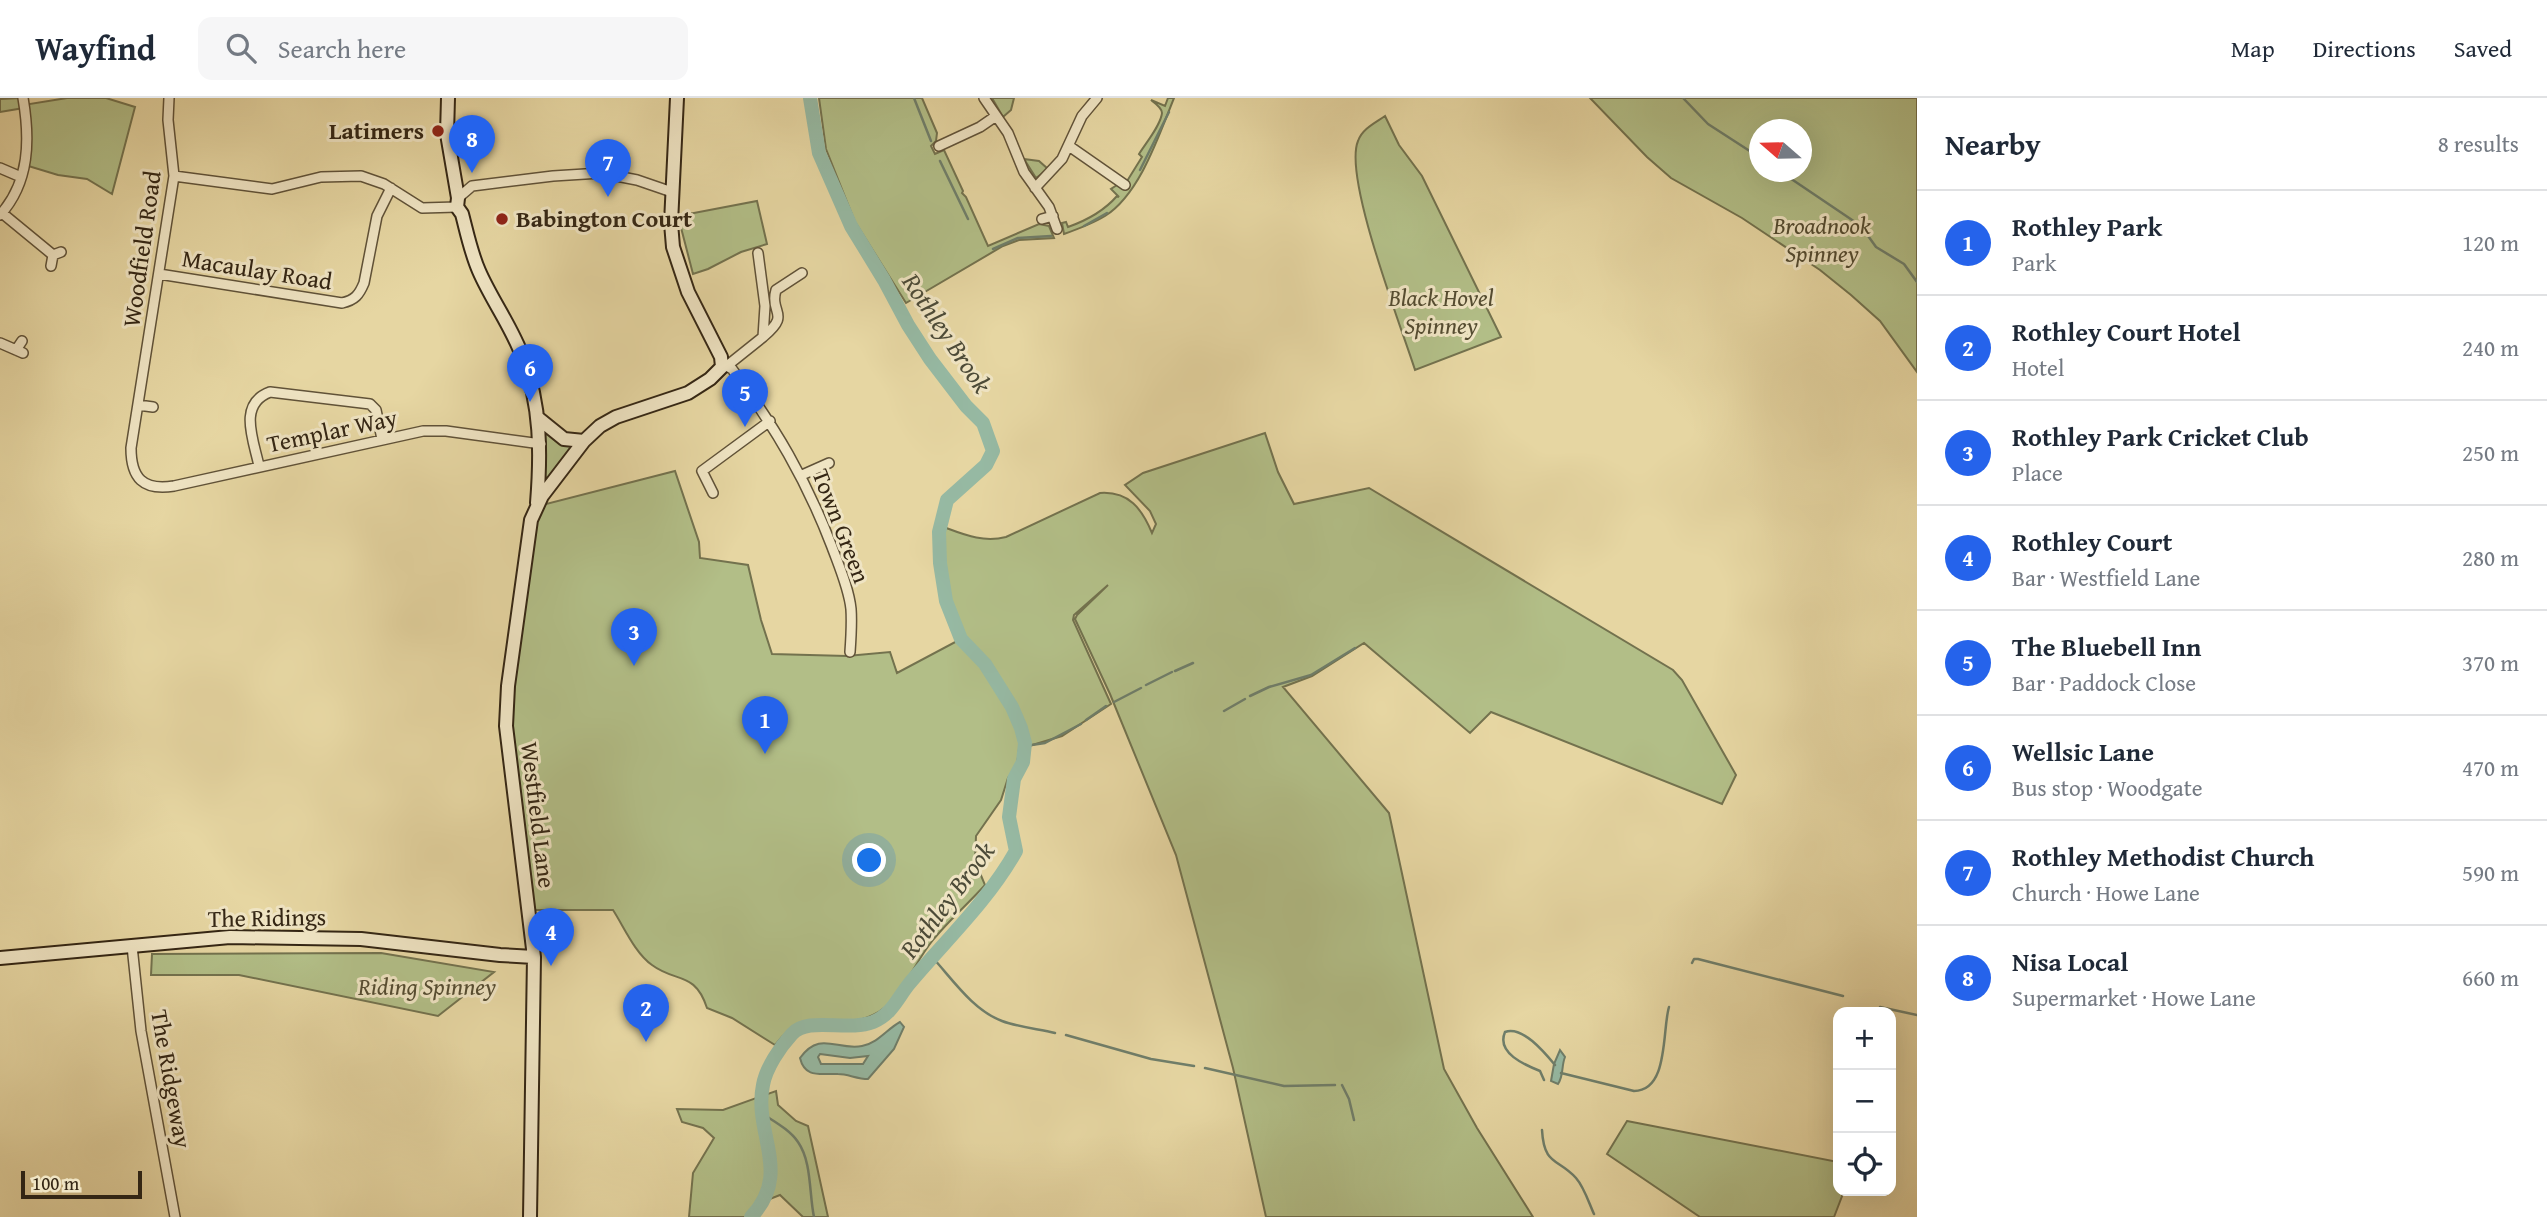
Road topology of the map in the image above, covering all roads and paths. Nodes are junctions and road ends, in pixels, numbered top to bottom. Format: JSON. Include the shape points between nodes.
{"nodes":[{"id":1,"x":23,"y":98,"type":"edge"},
{"id":2,"x":175,"y":98,"type":"edge"},
{"id":3,"x":448,"y":98,"type":"edge"},
{"id":4,"x":677,"y":98,"type":"edge"},
{"id":5,"x":984,"y":98,"type":"edge"},
{"id":6,"x":1097,"y":98,"type":"edge"},
{"id":7,"x":168,"y":102,"type":"edge"},
{"id":8,"x":996,"y":116,"type":"junction"},
{"id":9,"x":941,"y":142,"type":"dead end"},
{"id":10,"x":1069,"y":146,"type":"junction"},
{"id":11,"x":0,"y":167,"type":"edge"},
{"id":12,"x":174,"y":176,"type":"junction"},
{"id":13,"x":21,"y":177,"type":"junction"},
{"id":14,"x":1125,"y":185,"type":"dead end"},
{"id":15,"x":391,"y":188,"type":"junction"},
{"id":16,"x":1035,"y":188,"type":"junction"},
{"id":17,"x":672,"y":192,"type":"junction"},
{"id":18,"x":458,"y":202,"type":"junction"},
{"id":19,"x":1,"y":214,"type":"edge"},
{"id":20,"x":1053,"y":216,"type":"junction"},
{"id":21,"x":1042,"y":219,"type":"dead end"},
{"id":22,"x":1058,"y":229,"type":"dead end"},
{"id":23,"x":758,"y":253,"type":"dead end"},
{"id":24,"x":51,"y":266,"type":"dead end"},
{"id":25,"x":159,"y":274,"type":"junction"},
{"id":26,"x":797,"y":274,"type":"dead end"},
{"id":27,"x":763,"y":337,"type":"junction"},
{"id":28,"x":22,"y":341,"type":"dead end"},
{"id":29,"x":0,"y":342,"type":"edge"},
{"id":30,"x":725,"y":365,"type":"junction"},
{"id":31,"x":138,"y":405,"type":"junction"},
{"id":32,"x":153,"y":407,"type":"dead end"},
{"id":33,"x":538,"y":418,"type":"junction"},
{"id":34,"x":770,"y":421,"type":"junction"},
{"id":35,"x":382,"y":439,"type":"junction"},
{"id":36,"x":584,"y":441,"type":"junction"},
{"id":37,"x":541,"y":444,"type":"junction"},
{"id":38,"x":829,"y":463,"type":"dead end"},
{"id":39,"x":259,"y":466,"type":"junction"},
{"id":40,"x":802,"y":475,"type":"junction"},
{"id":41,"x":137,"y":477,"type":"joint"},
{"id":42,"x":713,"y":493,"type":"dead end"},
{"id":43,"x":536,"y":505,"type":"junction"},
{"id":44,"x":850,"y":652,"type":"dead end"},
{"id":45,"x":132,"y":946,"type":"junction"},
{"id":46,"x":534,"y":957,"type":"junction"},
{"id":47,"x":0,"y":958,"type":"edge"},
{"id":48,"x":175,"y":1217,"type":"edge"},
{"id":49,"x":530,"y":1217,"type":"edge"}],
"edges":[{"from":1,"to":13,"type":"street","via":[[28,149]]},
{"from":2,"to":7,"type":"street"},
{"from":3,"to":18,"type":"street","name":"Westfield Lane","via":[[447,134]]},
{"from":4,"to":17,"type":"street"},
{"from":5,"to":8,"type":"street"},
{"from":6,"to":10,"type":"street","via":[[1082,116]]},
{"from":7,"to":12,"type":"street","name":"Woodfield Road"},
{"from":8,"to":9,"type":"street","via":[[979,128]]},
{"from":8,"to":16,"type":"street"},
{"from":10,"to":14,"type":"street","via":[[1113,183]]},
{"from":10,"to":16,"type":"street"},
{"from":11,"to":13,"type":"street"},
{"from":12,"to":15,"type":"street","via":[[272,189],[349,175]]},
{"from":12,"to":25,"type":"street","name":"Woodfield Road"},
{"from":13,"to":19,"type":"street"},
{"from":15,"to":18,"type":"street","via":[[422,208]]},
{"from":15,"to":25,"type":"street","name":"Macaulay Road","via":[[377,216],[364,283],[351,301]]},
{"from":16,"to":20,"type":"street"},
{"from":17,"to":18,"type":"street","via":[[630,178],[590,173],[472,186]]},
{"from":17,"to":30,"type":"street","via":[[674,254]]},
{"from":18,"to":33,"type":"street","name":"Westfield Lane","via":[[480,274],[524,359]]},
{"from":19,"to":24,"type":"street","via":[[57,254]]},
{"from":20,"to":21,"type":"street"},
{"from":20,"to":22,"type":"street"},
{"from":23,"to":27,"type":"street","via":[[765,306]]},
{"from":25,"to":31,"type":"street","name":"Woodfield Road"},
{"from":26,"to":27,"type":"street","via":[[776,290],[778,320]]},
{"from":27,"to":30,"type":"street"},
{"from":28,"to":29,"type":"street","via":[[20,352]]},
{"from":30,"to":34,"type":"street","name":"Town Green"},
{"from":30,"to":36,"type":"street","via":[[695,389],[616,417]]},
{"from":31,"to":32,"type":"street"},
{"from":31,"to":41,"type":"street","name":"Woodfield Road","via":[[131,448]]},
{"from":33,"to":36,"type":"street","via":[[564,439]]},
{"from":33,"to":37,"type":"street","name":"Westfield Lane"},
{"from":34,"to":40,"type":"street","name":"Town Green"},
{"from":34,"to":42,"type":"street","via":[[702,471]]},
{"from":35,"to":37,"type":"street","name":"Templar Way","via":[[437,430]]},
{"from":35,"to":39,"type":"street","name":"Templar Way"},
{"from":35,"to":39,"type":"street","via":[[376,410],[370,404],[270,392],[250,411]]},
{"from":36,"to":43,"type":"street"},
{"from":37,"to":43,"type":"street","name":"Westfield Lane"},
{"from":38,"to":40,"type":"street"},
{"from":39,"to":41,"type":"street","name":"Templar Way","via":[[163,488]]},
{"from":40,"to":44,"type":"street","name":"Town Green","via":[[851,607]]},
{"from":43,"to":46,"type":"street","name":"Westfield Lane","via":[[521,585],[506,716]]},
{"from":45,"to":46,"type":"street","name":"The Ridings","via":[[230,937],[361,939]]},
{"from":45,"to":47,"type":"street","name":"The Ridings"},
{"from":45,"to":48,"type":"street","name":"The Ridgeway","via":[[141,1031]]},
{"from":46,"to":49,"type":"street","name":"Westfield Lane"}]}
